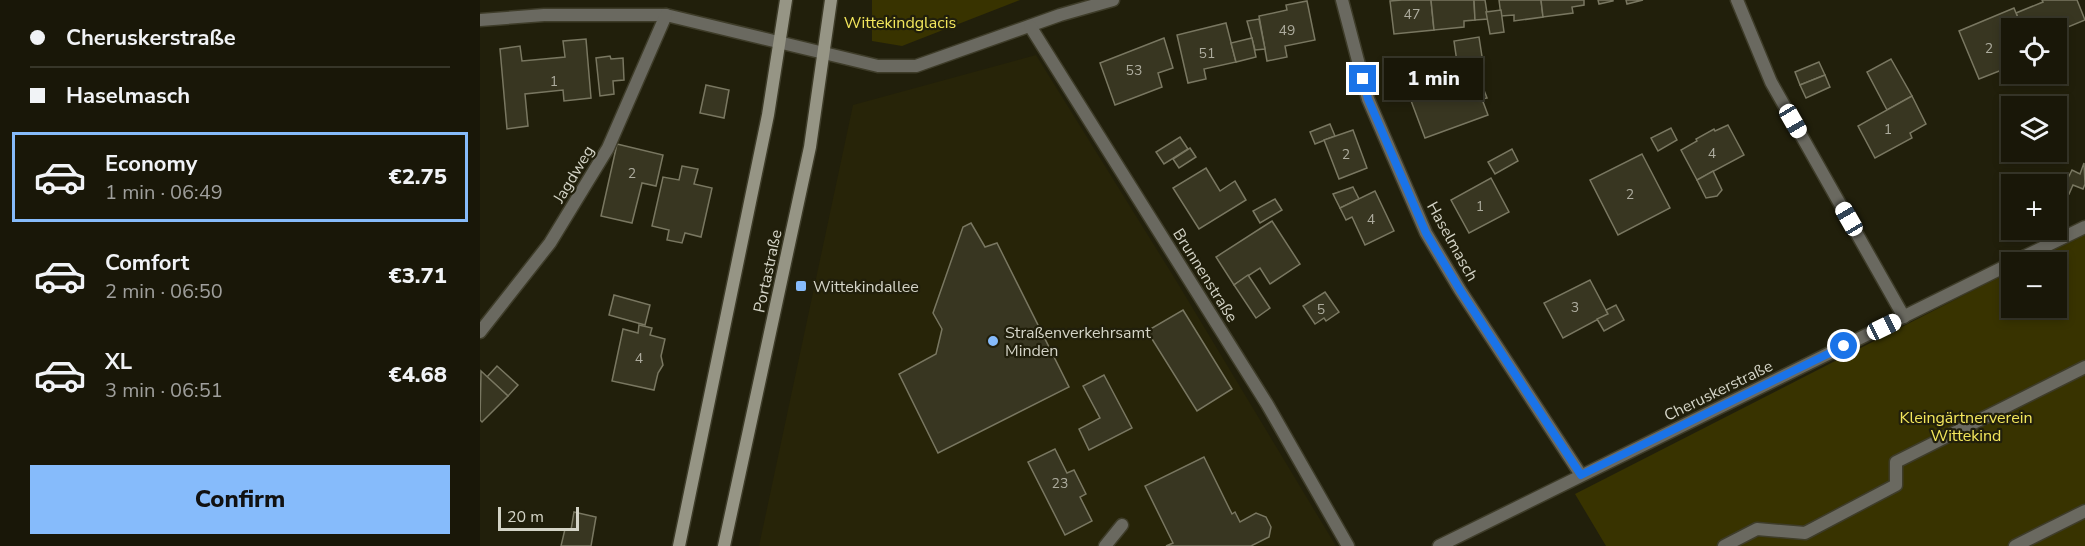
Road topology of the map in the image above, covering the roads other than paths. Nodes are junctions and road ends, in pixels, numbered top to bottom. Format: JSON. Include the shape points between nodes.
{"nodes":[{"id":1,"x":786,"y":0,"type":"edge"},
{"id":2,"x":831,"y":0,"type":"edge"},
{"id":3,"x":1113,"y":0,"type":"edge"},
{"id":4,"x":1342,"y":0,"type":"edge"},
{"id":5,"x":1737,"y":0,"type":"edge"},
{"id":6,"x":666,"y":15,"type":"junction"},
{"id":7,"x":480,"y":20,"type":"edge"},
{"id":8,"x":1030,"y":26,"type":"junction"},
{"id":9,"x":780,"y":42,"type":"junction"},
{"id":10,"x":824,"y":52,"type":"junction"},
{"id":11,"x":2085,"y":227,"type":"edge"},
{"id":12,"x":2034,"y":252,"type":"edge"},
{"id":13,"x":2001,"y":268,"type":"edge"},
{"id":14,"x":1904,"y":317,"type":"junction"},
{"id":15,"x":480,"y":332,"type":"edge"},
{"id":16,"x":2085,"y":367,"type":"edge"},
{"id":17,"x":1581,"y":475,"type":"junction"},
{"id":18,"x":2085,"y":511,"type":"edge"},
{"id":19,"x":1122,"y":525,"type":"dead end"},
{"id":20,"x":679,"y":546,"type":"edge"},
{"id":21,"x":724,"y":546,"type":"edge"},
{"id":22,"x":1105,"y":546,"type":"edge"},
{"id":23,"x":1348,"y":546,"type":"edge"},
{"id":24,"x":1439,"y":546,"type":"edge"},
{"id":25,"x":1724,"y":546,"type":"edge"},
{"id":26,"x":2014,"y":546,"type":"edge"}],
"edges":[{"from":1,"to":9,"type":"main road","name":"Portastraße"},
{"from":2,"to":10,"type":"main road","name":"Portastraße"},
{"from":3,"to":8,"type":"street"},
{"from":4,"to":17,"type":"street","name":"Haselmasch","via":[[1368,99],[1426,233]]},
{"from":5,"to":14,"type":"street","via":[[1771,82]]},
{"from":6,"to":7,"type":"street","via":[[544,15]]},
{"from":6,"to":9,"type":"street"},
{"from":6,"to":15,"type":"street","name":"Jagdweg","via":[[608,148],[550,243]]},
{"from":8,"to":10,"type":"street","via":[[901,68]]},
{"from":8,"to":23,"type":"street","name":"Brunnenstraße","via":[[1267,404]]},
{"from":9,"to":10,"type":"street"},
{"from":9,"to":20,"type":"main road","name":"Portastraße"},
{"from":10,"to":21,"type":"main road","name":"Portastraße","via":[[810,147]]},
{"from":11,"to":12,"type":"street","name":"Cheruskerstraße"},
{"from":13,"to":14,"type":"street","name":"Cheruskerstraße"},
{"from":14,"to":17,"type":"street","name":"Cheruskerstraße"},
{"from":16,"to":25,"type":"street","via":[[1896,462],[1896,485],[1805,533],[1757,529]]},
{"from":17,"to":24,"type":"street","name":"Cheruskerstraße"},
{"from":18,"to":26,"type":"street"},
{"from":19,"to":22,"type":"street"}]}
